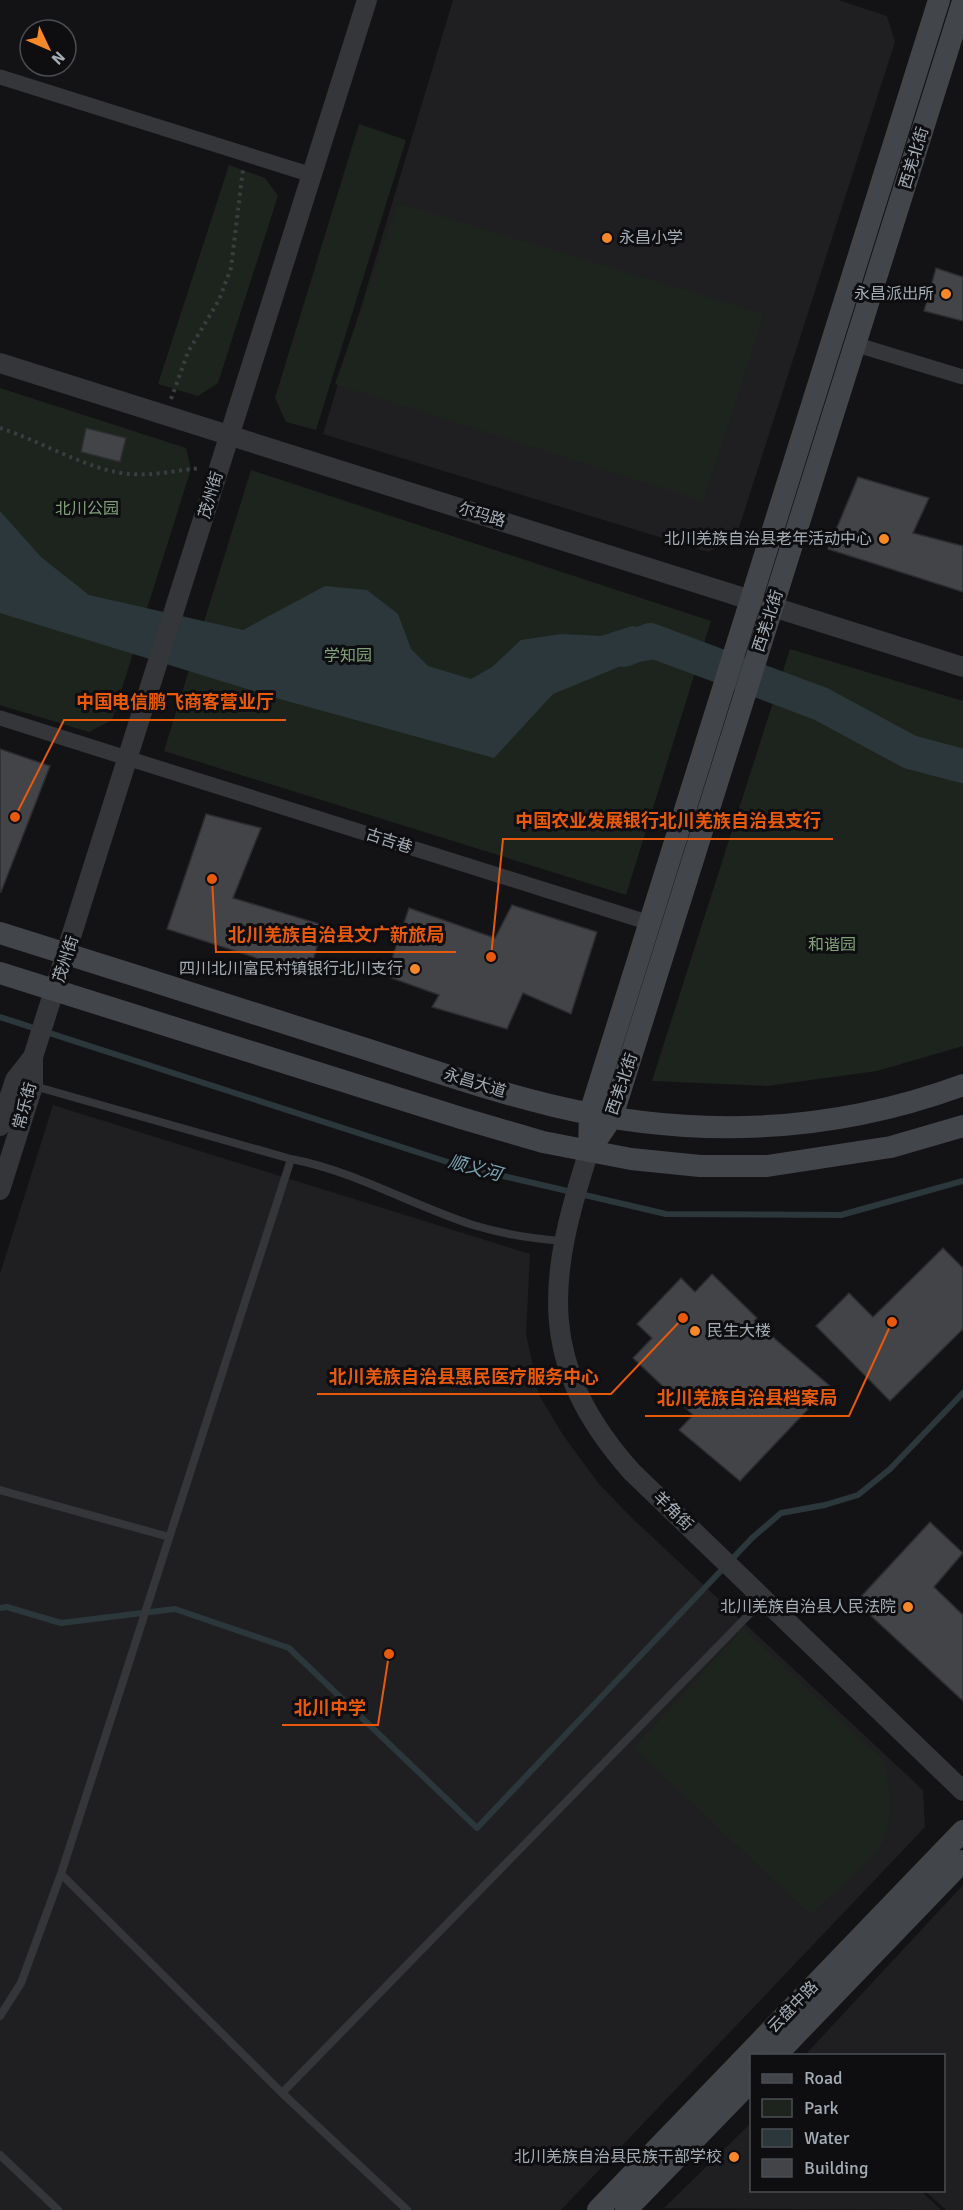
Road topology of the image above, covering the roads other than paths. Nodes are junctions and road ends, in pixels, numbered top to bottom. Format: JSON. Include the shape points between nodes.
{"nodes":[{"id":1,"x":367,"y":0,"type":"edge"},
{"id":2,"x":938,"y":0,"type":"edge"},
{"id":3,"x":962,"y":6,"type":"edge"},
{"id":4,"x":0,"y":76,"type":"edge"},
{"id":5,"x":312,"y":174,"type":"junction"},
{"id":6,"x":854,"y":344,"type":"junction"},
{"id":7,"x":0,"y":363,"type":"edge"},
{"id":8,"x":963,"y":377,"type":"edge"},
{"id":9,"x":230,"y":436,"type":"junction"},
{"id":10,"x":751,"y":600,"type":"junction"},
{"id":11,"x":773,"y":607,"type":"junction"},
{"id":12,"x":963,"y":667,"type":"edge"},
{"id":13,"x":0,"y":718,"type":"edge"},
{"id":14,"x":129,"y":758,"type":"junction"},
{"id":15,"x":650,"y":923,"type":"junction"},
{"id":16,"x":0,"y":933,"type":"edge"},
{"id":17,"x":67,"y":954,"type":"junction"},
{"id":18,"x":0,"y":973,"type":"edge"},
{"id":19,"x":56,"y":990,"type":"junction"},
{"id":20,"x":33,"y":1057,"type":"junction"},
{"id":21,"x":963,"y":1085,"type":"edge"},
{"id":22,"x":33,"y":1086,"type":"junction"},
{"id":23,"x":590,"y":1113,"type":"junction"},
{"id":24,"x":612,"y":1117,"type":"junction"},
{"id":25,"x":0,"y":1126,"type":"edge"},
{"id":26,"x":963,"y":1126,"type":"edge"},
{"id":27,"x":589,"y":1151,"type":"junction"},
{"id":28,"x":291,"y":1160,"type":"junction"},
{"id":29,"x":0,"y":1190,"type":"edge"},
{"id":30,"x":565,"y":1233,"type":"junction"},
{"id":31,"x":0,"y":1491,"type":"edge"},
{"id":32,"x":170,"y":1537,"type":"junction"},
{"id":33,"x":764,"y":1599,"type":"junction"},
{"id":34,"x":963,"y":1791,"type":"edge"},
{"id":35,"x":963,"y":1831,"type":"edge"},
{"id":36,"x":963,"y":1861,"type":"edge"},
{"id":37,"x":61,"y":1874,"type":"junction"},
{"id":38,"x":0,"y":2016,"type":"edge"},
{"id":39,"x":776,"y":2054,"type":"edge"},
{"id":40,"x":750,"y":2082,"type":"edge"},
{"id":41,"x":282,"y":2093,"type":"junction"},
{"id":42,"x":0,"y":2155,"type":"edge"},
{"id":43,"x":58,"y":2210,"type":"edge"},
{"id":44,"x":407,"y":2210,"type":"edge"},
{"id":45,"x":598,"y":2210,"type":"edge"},
{"id":46,"x":626,"y":2210,"type":"edge"}],
"edges":[{"from":1,"to":5,"type":"street","name":"茂州街"},
{"from":2,"to":3,"type":"street"},
{"from":2,"to":10,"type":"main road","name":"西羌北街"},
{"from":3,"to":6,"type":"main road","name":"西羌北街"},
{"from":4,"to":5,"type":"street"},
{"from":5,"to":9,"type":"street","name":"茂州街"},
{"from":6,"to":8,"type":"street"},
{"from":6,"to":11,"type":"main road","name":"西羌北街"},
{"from":7,"to":9,"type":"street","name":"尔玛路"},
{"from":9,"to":10,"type":"street","name":"尔玛路"},
{"from":9,"to":14,"type":"street","name":"茂州街"},
{"from":10,"to":11,"type":"street","name":"尔玛路"},
{"from":10,"to":15,"type":"main road","name":"西羌北街"},
{"from":11,"to":12,"type":"street","name":"尔玛路"},
{"from":11,"to":24,"type":"main road","name":"西羌北街"},
{"from":13,"to":14,"type":"street","name":"古吉巷"},
{"from":14,"to":15,"type":"street","name":"古吉巷"},
{"from":14,"to":17,"type":"street","name":"茂州街"},
{"from":15,"to":23,"type":"main road","name":"西羌北街"},
{"from":16,"to":17,"type":"main road","name":"永昌大道"},
{"from":17,"to":19,"type":"street","name":"茂州街"},
{"from":17,"to":23,"type":"main road","name":"永昌大道","via":[[474,1083]]},
{"from":18,"to":19,"type":"main road"},
{"from":19,"to":20,"type":"street","name":"常乐街"},
{"from":19,"to":27,"type":"main road","via":[[460,1118]]},
{"from":20,"to":22,"type":"street","name":"常乐街"},
{"from":20,"to":25,"type":"street","name":"常乐街","via":[[15,1080]]},
{"from":21,"to":24,"type":"main road","name":"永昌大道","via":[[883,1110],[765,1128],[702,1128]]},
{"from":22,"to":28,"type":"lane"},
{"from":22,"to":29,"type":"street","name":"常乐街"},
{"from":23,"to":24,"type":"main road","name":"永昌大道"},
{"from":23,"to":27,"type":"main road","name":"西羌北街"},
{"from":24,"to":27,"type":"main road","name":"西羌北街"},
{"from":26,"to":27,"type":"main road","via":[[891,1147],[767,1166],[700,1166]]},
{"from":27,"to":30,"type":"street","name":"羊角街"},
{"from":28,"to":30,"type":"lane","via":[[326,1166],[473,1224],[528,1238]]},
{"from":28,"to":32,"type":"lane"},
{"from":30,"to":33,"type":"street","name":"羊角街","via":[[557,1294],[559,1330],[577,1393],[613,1450]]},
{"from":31,"to":32,"type":"lane"},
{"from":32,"to":37,"type":"lane"},
{"from":33,"to":34,"type":"street","name":"羊角街"},
{"from":33,"to":41,"type":"lane"},
{"from":35,"to":45,"type":"main road","name":"云盘中路"},
{"from":36,"to":39,"type":"main road","name":"云盘中路"},
{"from":37,"to":38,"type":"lane","via":[[21,1983]]},
{"from":37,"to":41,"type":"lane"},
{"from":40,"to":46,"type":"main road"},
{"from":41,"to":44,"type":"lane"},
{"from":42,"to":43,"type":"lane"}]}
